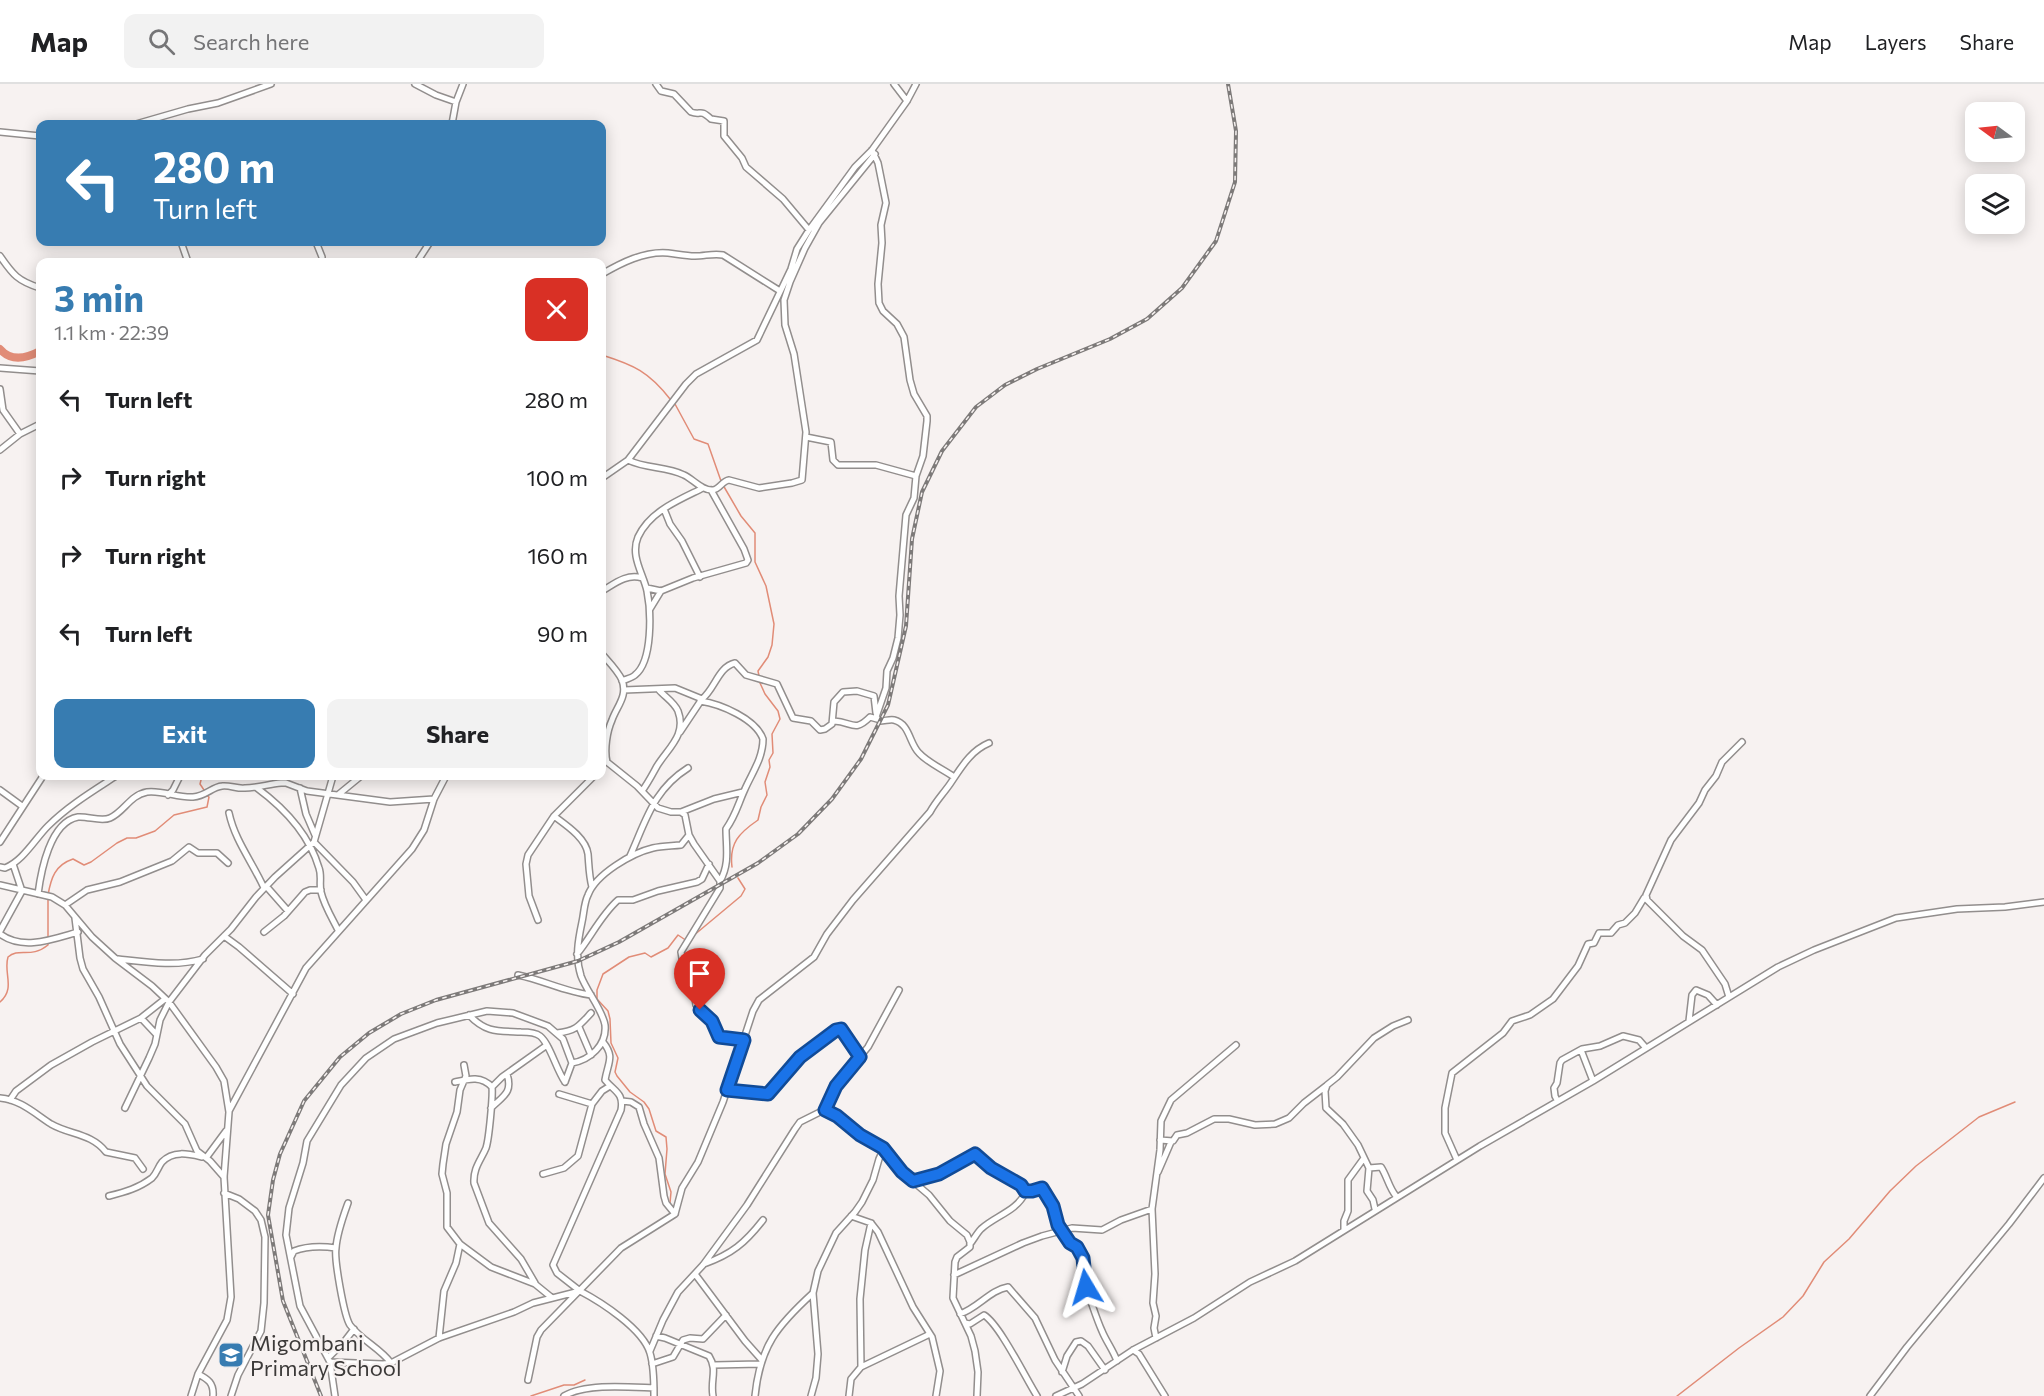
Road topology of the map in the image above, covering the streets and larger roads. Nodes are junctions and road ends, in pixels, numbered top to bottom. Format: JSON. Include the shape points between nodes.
{"nodes":[{"id":1,"x":271,"y":84,"type":"edge"},
{"id":2,"x":415,"y":84,"type":"edge"},
{"id":3,"x":463,"y":84,"type":"edge"},
{"id":4,"x":656,"y":84,"type":"edge"},
{"id":5,"x":894,"y":84,"type":"edge"},
{"id":6,"x":916,"y":84,"type":"edge"},
{"id":7,"x":908,"y":101,"type":"junction"},
{"id":8,"x":456,"y":102,"type":"junction"},
{"id":9,"x":149,"y":120,"type":"edge"},
{"id":10,"x":453,"y":120,"type":"edge"},
{"id":11,"x":0,"y":132,"type":"edge"},
{"id":12,"x":36,"y":136,"type":"edge"},
{"id":13,"x":874,"y":152,"type":"junction"},
{"id":14,"x":809,"y":230,"type":"junction"},
{"id":15,"x":0,"y":256,"type":"edge"},
{"id":16,"x":606,"y":272,"type":"edge"},
{"id":17,"x":36,"y":287,"type":"edge"},
{"id":18,"x":780,"y":291,"type":"junction"},
{"id":19,"x":0,"y":368,"type":"edge"},
{"id":20,"x":36,"y":371,"type":"edge"},
{"id":21,"x":0,"y":389,"type":"edge"},
{"id":22,"x":36,"y":426,"type":"edge"},
{"id":23,"x":20,"y":434,"type":"junction"},
{"id":24,"x":806,"y":437,"type":"junction"},
{"id":25,"x":0,"y":450,"type":"edge"},
{"id":26,"x":628,"y":460,"type":"junction"},
{"id":27,"x":606,"y":475,"type":"edge"},
{"id":28,"x":916,"y":476,"type":"junction"},
{"id":29,"x":703,"y":488,"type":"junction"},
{"id":30,"x":711,"y":490,"type":"junction"},
{"id":31,"x":664,"y":509,"type":"junction"},
{"id":32,"x":700,"y":576,"type":"junction"},
{"id":33,"x":642,"y":578,"type":"junction"},
{"id":34,"x":646,"y":588,"type":"junction"},
{"id":35,"x":606,"y":589,"type":"edge"},
{"id":36,"x":661,"y":591,"type":"junction"},
{"id":37,"x":650,"y":609,"type":"junction"},
{"id":38,"x":606,"y":659,"type":"edge"},
{"id":39,"x":622,"y":681,"type":"junction"},
{"id":40,"x":624,"y":690,"type":"junction"},
{"id":41,"x":659,"y":690,"type":"junction"},
{"id":42,"x":701,"y":700,"type":"junction"},
{"id":43,"x":877,"y":717,"type":"junction"},
{"id":44,"x":834,"y":721,"type":"junction"},
{"id":45,"x":680,"y":732,"type":"junction"},
{"id":46,"x":1742,"y":742,"type":"dead end"},
{"id":47,"x":989,"y":743,"type":"dead end"},
{"id":48,"x":608,"y":762,"type":"joint"},
{"id":49,"x":688,"y":768,"type":"dead end"},
{"id":50,"x":954,"y":777,"type":"junction"},
{"id":51,"x":40,"y":780,"type":"edge"},
{"id":52,"x":110,"y":780,"type":"edge"},
{"id":53,"x":178,"y":780,"type":"edge"},
{"id":54,"x":332,"y":780,"type":"edge"},
{"id":55,"x":356,"y":780,"type":"edge"},
{"id":56,"x":444,"y":780,"type":"edge"},
{"id":57,"x":590,"y":780,"type":"edge"},
{"id":58,"x":256,"y":788,"type":"junction"},
{"id":59,"x":300,"y":788,"type":"junction"},
{"id":60,"x":0,"y":790,"type":"edge"},
{"id":61,"x":642,"y":791,"type":"junction"},
{"id":62,"x":328,"y":792,"type":"junction"},
{"id":63,"x":743,"y":792,"type":"junction"},
{"id":64,"x":339,"y":794,"type":"junction"},
{"id":65,"x":168,"y":795,"type":"junction"},
{"id":66,"x":434,"y":800,"type":"junction"},
{"id":67,"x":652,"y":803,"type":"junction"},
{"id":68,"x":22,"y":806,"type":"junction"},
{"id":69,"x":681,"y":812,"type":"junction"},
{"id":70,"x":230,"y":813,"type":"dead end"},
{"id":71,"x":554,"y":816,"type":"junction"},
{"id":72,"x":315,"y":835,"type":"junction"},
{"id":73,"x":689,"y":835,"type":"junction"},
{"id":74,"x":0,"y":842,"type":"edge"},
{"id":75,"x":312,"y":844,"type":"junction"},
{"id":76,"x":630,"y":856,"type":"junction"},
{"id":77,"x":228,"y":863,"type":"dead end"},
{"id":78,"x":13,"y":864,"type":"junction"},
{"id":79,"x":709,"y":864,"type":"junction"},
{"id":80,"x":0,"y":867,"type":"edge"},
{"id":81,"x":720,"y":881,"type":"junction"},
{"id":82,"x":0,"y":885,"type":"edge"},
{"id":83,"x":265,"y":887,"type":"junction"},
{"id":84,"x":592,"y":887,"type":"junction"},
{"id":85,"x":321,"y":890,"type":"junction"},
{"id":86,"x":22,"y":891,"type":"junction"},
{"id":87,"x":38,"y":894,"type":"junction"},
{"id":88,"x":1644,"y":898,"type":"dead end"},
{"id":89,"x":366,"y":900,"type":"junction"},
{"id":90,"x":2044,"y":902,"type":"edge"},
{"id":91,"x":65,"y":905,"type":"junction"},
{"id":92,"x":288,"y":911,"type":"junction"},
{"id":93,"x":75,"y":916,"type":"junction"},
{"id":94,"x":538,"y":920,"type":"dead end"},
{"id":95,"x":338,"y":930,"type":"junction"},
{"id":96,"x":0,"y":932,"type":"edge"},
{"id":97,"x":78,"y":932,"type":"junction"},
{"id":98,"x":264,"y":932,"type":"dead end"},
{"id":99,"x":224,"y":936,"type":"junction"},
{"id":100,"x":577,"y":954,"type":"junction"},
{"id":101,"x":116,"y":958,"type":"junction"},
{"id":102,"x":202,"y":959,"type":"junction"},
{"id":103,"x":518,"y":975,"type":"dead end"},
{"id":104,"x":899,"y":990,"type":"dead end"},
{"id":105,"x":293,"y":994,"type":"junction"},
{"id":106,"x":591,"y":995,"type":"junction"},
{"id":107,"x":1729,"y":997,"type":"junction"},
{"id":108,"x":167,"y":1000,"type":"junction"},
{"id":109,"x":1717,"y":1005,"type":"junction"},
{"id":110,"x":591,"y":1013,"type":"dead end"},
{"id":111,"x":469,"y":1015,"type":"junction"},
{"id":112,"x":141,"y":1018,"type":"junction"},
{"id":113,"x":1408,"y":1020,"type":"dead end"},
{"id":114,"x":1689,"y":1021,"type":"junction"},
{"id":115,"x":548,"y":1026,"type":"junction"},
{"id":116,"x":579,"y":1027,"type":"junction"},
{"id":117,"x":114,"y":1032,"type":"junction"},
{"id":118,"x":557,"y":1033,"type":"junction"},
{"id":119,"x":156,"y":1034,"type":"junction"},
{"id":120,"x":542,"y":1038,"type":"junction"},
{"id":121,"x":744,"y":1040,"type":"junction"},
{"id":122,"x":603,"y":1042,"type":"junction"},
{"id":123,"x":547,"y":1045,"type":"junction"},
{"id":124,"x":1236,"y":1045,"type":"dead end"},
{"id":125,"x":1646,"y":1048,"type":"junction"},
{"id":126,"x":1581,"y":1050,"type":"junction"},
{"id":127,"x":591,"y":1055,"type":"junction"},
{"id":128,"x":860,"y":1057,"type":"junction"},
{"id":129,"x":572,"y":1064,"type":"junction"},
{"id":130,"x":464,"y":1065,"type":"dead end"},
{"id":131,"x":507,"y":1074,"type":"junction"},
{"id":132,"x":140,"y":1076,"type":"junction"},
{"id":133,"x":464,"y":1080,"type":"junction"},
{"id":134,"x":1593,"y":1081,"type":"junction"},
{"id":135,"x":454,"y":1082,"type":"dead end"},
{"id":136,"x":610,"y":1086,"type":"junction"},
{"id":137,"x":1326,"y":1086,"type":"junction"},
{"id":138,"x":492,"y":1087,"type":"junction"},
{"id":139,"x":727,"y":1090,"type":"junction"},
{"id":140,"x":560,"y":1094,"type":"dead end"},
{"id":141,"x":0,"y":1098,"type":"edge"},
{"id":142,"x":10,"y":1100,"type":"junction"},
{"id":143,"x":1557,"y":1100,"type":"junction"},
{"id":144,"x":622,"y":1101,"type":"junction"},
{"id":145,"x":592,"y":1104,"type":"junction"},
{"id":146,"x":125,"y":1108,"type":"dead end"},
{"id":147,"x":491,"y":1108,"type":"junction"},
{"id":148,"x":825,"y":1110,"type":"junction"},
{"id":149,"x":229,"y":1112,"type":"junction"},
{"id":150,"x":227,"y":1128,"type":"junction"},
{"id":151,"x":1160,"y":1140,"type":"junction"},
{"id":152,"x":1171,"y":1142,"type":"junction"},
{"id":153,"x":884,"y":1148,"type":"junction"},
{"id":154,"x":204,"y":1158,"type":"junction"},
{"id":155,"x":1364,"y":1158,"type":"junction"},
{"id":156,"x":1457,"y":1160,"type":"junction"},
{"id":157,"x":143,"y":1168,"type":"dead end"},
{"id":158,"x":1369,"y":1168,"type":"junction"},
{"id":159,"x":543,"y":1174,"type":"dead end"},
{"id":160,"x":1156,"y":1176,"type":"junction"},
{"id":161,"x":224,"y":1177,"type":"junction"},
{"id":162,"x":2044,"y":1178,"type":"edge"},
{"id":163,"x":913,"y":1181,"type":"junction"},
{"id":164,"x":1025,"y":1191,"type":"junction"},
{"id":165,"x":224,"y":1193,"type":"junction"},
{"id":166,"x":109,"y":1196,"type":"dead end"},
{"id":167,"x":1396,"y":1196,"type":"junction"},
{"id":168,"x":348,"y":1203,"type":"dead end"},
{"id":169,"x":1152,"y":1209,"type":"junction"},
{"id":170,"x":1376,"y":1209,"type":"junction"},
{"id":171,"x":675,"y":1214,"type":"junction"},
{"id":172,"x":851,"y":1216,"type":"junction"},
{"id":173,"x":763,"y":1220,"type":"dead end"},
{"id":174,"x":871,"y":1223,"type":"junction"},
{"id":175,"x":1344,"y":1229,"type":"junction"},
{"id":176,"x":1063,"y":1232,"type":"junction"},
{"id":177,"x":460,"y":1244,"type":"junction"},
{"id":178,"x":970,"y":1244,"type":"junction"},
{"id":179,"x":336,"y":1248,"type":"junction"},
{"id":180,"x":291,"y":1257,"type":"junction"},
{"id":181,"x":703,"y":1265,"type":"junction"},
{"id":182,"x":695,"y":1274,"type":"junction"},
{"id":183,"x":954,"y":1275,"type":"junction"},
{"id":184,"x":535,"y":1284,"type":"junction"},
{"id":185,"x":580,"y":1291,"type":"junction"},
{"id":186,"x":813,"y":1293,"type":"junction"},
{"id":187,"x":551,"y":1297,"type":"junction"},
{"id":188,"x":960,"y":1314,"type":"junction"},
{"id":189,"x":726,"y":1315,"type":"junction"},
{"id":190,"x":965,"y":1323,"type":"junction"},
{"id":191,"x":354,"y":1329,"type":"junction"},
{"id":192,"x":930,"y":1334,"type":"junction"},
{"id":193,"x":656,"y":1336,"type":"junction"},
{"id":194,"x":439,"y":1338,"type":"junction"},
{"id":195,"x":1156,"y":1338,"type":"junction"},
{"id":196,"x":681,"y":1345,"type":"junction"},
{"id":197,"x":1133,"y":1350,"type":"junction"},
{"id":198,"x":650,"y":1351,"type":"junction"},
{"id":199,"x":329,"y":1360,"type":"junction"},
{"id":200,"x":761,"y":1361,"type":"junction"},
{"id":201,"x":1117,"y":1361,"type":"junction"},
{"id":202,"x":392,"y":1362,"type":"junction"},
{"id":203,"x":652,"y":1364,"type":"junction"},
{"id":204,"x":714,"y":1365,"type":"junction"},
{"id":205,"x":861,"y":1367,"type":"junction"},
{"id":206,"x":1105,"y":1370,"type":"junction"},
{"id":207,"x":1062,"y":1372,"type":"junction"},
{"id":208,"x":198,"y":1374,"type":"junction"},
{"id":209,"x":528,"y":1380,"type":"dead end"},
{"id":210,"x":654,"y":1388,"type":"junction"},
{"id":211,"x":1074,"y":1389,"type":"junction"},
{"id":212,"x":191,"y":1396,"type":"edge"},
{"id":213,"x":213,"y":1396,"type":"edge"},
{"id":214,"x":231,"y":1396,"type":"edge"},
{"id":215,"x":334,"y":1396,"type":"edge"},
{"id":216,"x":564,"y":1396,"type":"edge"},
{"id":217,"x":654,"y":1396,"type":"edge"},
{"id":218,"x":713,"y":1396,"type":"edge"},
{"id":219,"x":755,"y":1396,"type":"edge"},
{"id":220,"x":811,"y":1396,"type":"edge"},
{"id":221,"x":849,"y":1396,"type":"edge"},
{"id":222,"x":936,"y":1396,"type":"edge"},
{"id":223,"x":977,"y":1396,"type":"edge"},
{"id":224,"x":1037,"y":1396,"type":"edge"},
{"id":225,"x":1056,"y":1396,"type":"edge"},
{"id":226,"x":1079,"y":1396,"type":"edge"},
{"id":227,"x":1165,"y":1396,"type":"edge"},
{"id":228,"x":1870,"y":1396,"type":"edge"}],
"edges":[{"from":1,"to":9,"type":"street","via":[[218,103]]},
{"from":2,"to":8,"type":"street"},
{"from":3,"to":8,"type":"street"},
{"from":4,"to":14,"type":"street","via":[[661,91],[674,94],[691,112],[700,111],[725,122],[724,136],[746,166],[783,199]]},
{"from":5,"to":7,"type":"street"},
{"from":6,"to":7,"type":"street"},
{"from":7,"to":13,"type":"street"},
{"from":8,"to":10,"type":"street"},
{"from":11,"to":12,"type":"street"},
{"from":13,"to":14,"type":"street","via":[[855,167]]},
{"from":13,"to":24,"type":"street","via":[[819,223],[784,300]]},
{"from":13,"to":28,"type":"street","via":[[885,203],[879,303],[904,337],[912,387],[927,417],[923,456]]},
{"from":14,"to":18,"type":"street"},
{"from":15,"to":17,"type":"street","via":[[12,274]]},
{"from":16,"to":18,"type":"street","via":[[643,255],[717,254]]},
{"from":18,"to":26,"type":"street","via":[[757,340],[696,374]]},
{"from":19,"to":20,"type":"street"},
{"from":21,"to":23,"type":"street","via":[[3,410]]},
{"from":22,"to":23,"type":"street"},
{"from":23,"to":25,"type":"street"},
{"from":24,"to":28,"type":"street","via":[[831,442],[833,460],[838,465],[876,465]]},
{"from":24,"to":30,"type":"street","via":[[804,477],[800,482],[759,488],[725,480]]},
{"from":26,"to":27,"type":"street"},
{"from":26,"to":29,"type":"street","via":[[647,468],[675,471]]},
{"from":28,"to":43,"type":"street","via":[[914,498],[905,522],[898,638]]},
{"from":29,"to":30,"type":"street"},
{"from":29,"to":31,"type":"street"},
{"from":30,"to":32,"type":"street","via":[[748,557],[746,563]]},
{"from":31,"to":32,"type":"street"},
{"from":31,"to":33,"type":"street","via":[[654,515],[636,543]]},
{"from":32,"to":36,"type":"street"},
{"from":33,"to":34,"type":"street"},
{"from":33,"to":35,"type":"street","via":[[625,578]]},
{"from":34,"to":36,"type":"street"},
{"from":34,"to":37,"type":"street"},
{"from":36,"to":37,"type":"street"},
{"from":37,"to":39,"type":"street","via":[[646,655],[635,675]]},
{"from":38,"to":39,"type":"street"},
{"from":39,"to":40,"type":"street"},
{"from":40,"to":41,"type":"street"},
{"from":40,"to":48,"type":"street","via":[[609,729]]},
{"from":41,"to":42,"type":"street","via":[[678,689]]},
{"from":41,"to":45,"type":"street","via":[[678,710]]},
{"from":42,"to":44,"type":"street","via":[[726,668],[735,663],[746,675],[777,684],[793,718],[811,721],[820,730]]},
{"from":42,"to":45,"type":"street"},
{"from":42,"to":63,"type":"street","via":[[728,709],[764,740]]},
{"from":43,"to":44,"type":"street","via":[[870,717],[858,727]]},
{"from":43,"to":44,"type":"street","via":[[874,696],[843,692],[834,702]]},
{"from":43,"to":50,"type":"street","via":[[898,721],[920,755]]},
{"from":45,"to":61,"type":"street"},
{"from":46,"to":107,"type":"street","via":[[1722,762],[1699,803],[1677,830],[1646,895],[1683,936],[1702,950],[1725,984]]},
{"from":47,"to":50,"type":"street","via":[[975,750]]},
{"from":48,"to":61,"type":"street"},
{"from":49,"to":67,"type":"street"},
{"from":50,"to":121,"type":"street","via":[[930,812],[827,934],[814,957],[759,1000]]},
{"from":51,"to":68,"type":"street"},
{"from":52,"to":78,"type":"street","via":[[48,826]]},
{"from":53,"to":65,"type":"street"},
{"from":54,"to":62,"type":"street"},
{"from":55,"to":64,"type":"street"},
{"from":56,"to":66,"type":"street"},
{"from":57,"to":71,"type":"street"},
{"from":58,"to":59,"type":"street","via":[[281,783]]},
{"from":58,"to":65,"type":"street","via":[[223,786],[199,797]]},
{"from":58,"to":75,"type":"street","via":[[285,810]]},
{"from":59,"to":62,"type":"street"},
{"from":59,"to":72,"type":"street"},
{"from":60,"to":68,"type":"street"},
{"from":61,"to":67,"type":"street"},
{"from":62,"to":64,"type":"street"},
{"from":62,"to":72,"type":"street"},
{"from":63,"to":69,"type":"street"},
{"from":63,"to":81,"type":"street","via":[[726,829],[726,869]]},
{"from":64,"to":66,"type":"street","via":[[397,802]]},
{"from":65,"to":87,"type":"street","via":[[148,792],[133,798],[110,818],[79,817],[68,822],[51,842]]},
{"from":66,"to":89,"type":"street","via":[[424,830],[412,849]]},
{"from":67,"to":69,"type":"street","via":[[664,811]]},
{"from":67,"to":76,"type":"street"},
{"from":68,"to":74,"type":"street"},
{"from":69,"to":73,"type":"street","via":[[687,819]]},
{"from":70,"to":83,"type":"street","via":[[233,831]]},
{"from":71,"to":84,"type":"street","via":[[585,845]]},
{"from":71,"to":94,"type":"street","via":[[526,864],[529,896]]},
{"from":72,"to":75,"type":"street"},
{"from":73,"to":76,"type":"street","via":[[681,845]]},
{"from":73,"to":79,"type":"street"},
{"from":75,"to":83,"type":"street"},
{"from":75,"to":85,"type":"street","via":[[321,872]]},
{"from":75,"to":89,"type":"street","via":[[353,882]]},
{"from":76,"to":84,"type":"street"},
{"from":77,"to":91,"type":"street","via":[[218,853],[198,853],[189,847],[172,861],[120,882],[87,890]]},
{"from":78,"to":80,"type":"street"},
{"from":78,"to":86,"type":"street"},
{"from":79,"to":81,"type":"street"},
{"from":79,"to":100,"type":"street","via":[[697,882],[633,900],[618,900]]},
{"from":81,"to":121,"type":"street","via":[[720,888],[681,956],[690,966],[696,1005],[712,1021],[719,1037]]},
{"from":82,"to":86,"type":"street"},
{"from":83,"to":92,"type":"street"},
{"from":83,"to":99,"type":"street"},
{"from":84,"to":100,"type":"street"},
{"from":85,"to":92,"type":"street","via":[[305,892]]},
{"from":85,"to":95,"type":"street"},
{"from":86,"to":87,"type":"street"},
{"from":86,"to":96,"type":"street"},
{"from":87,"to":91,"type":"street"},
{"from":88,"to":156,"type":"street","via":[[1626,922],[1611,933],[1599,933],[1594,943],[1588,944],[1578,966],[1554,999],[1510,1023],[1503,1033],[1452,1073],[1444,1113],[1447,1139]]},
{"from":89,"to":95,"type":"street"},
{"from":90,"to":107,"type":"street","via":[[1896,918],[1806,953]]},
{"from":91,"to":93,"type":"street"},
{"from":92,"to":98,"type":"street"},
{"from":93,"to":97,"type":"street"},
{"from":93,"to":101,"type":"street"},
{"from":95,"to":105,"type":"street","via":[[306,968]]},
{"from":96,"to":97,"type":"street","via":[[10,939],[39,942]]},
{"from":97,"to":117,"type":"street","via":[[83,969]]},
{"from":99,"to":102,"type":"street"},
{"from":99,"to":105,"type":"street"},
{"from":100,"to":106,"type":"street","via":[[582,978]]},
{"from":101,"to":102,"type":"street","via":[[186,963]]},
{"from":101,"to":108,"type":"street"},
{"from":102,"to":108,"type":"street"},
{"from":103,"to":106,"type":"street"},
{"from":104,"to":128,"type":"street"},
{"from":105,"to":149,"type":"street"},
{"from":106,"to":122,"type":"street","via":[[605,1025]]},
{"from":107,"to":109,"type":"street"},
{"from":108,"to":112,"type":"street"},
{"from":108,"to":119,"type":"street"},
{"from":108,"to":149,"type":"street","via":[[224,1081]]},
{"from":109,"to":114,"type":"street"},
{"from":109,"to":114,"type":"street","via":[[1696,990]]},
{"from":110,"to":116,"type":"street"},
{"from":111,"to":115,"type":"street","via":[[503,1011]]},
{"from":111,"to":120,"type":"street","via":[[484,1028],[534,1033]]},
{"from":111,"to":180,"type":"street","via":[[394,1039],[366,1058],[341,1084],[307,1141],[287,1220]]},
{"from":112,"to":117,"type":"street"},
{"from":112,"to":119,"type":"street"},
{"from":113,"to":137,"type":"street","via":[[1374,1038]]},
{"from":114,"to":125,"type":"street"},
{"from":115,"to":118,"type":"street"},
{"from":115,"to":120,"type":"street"},
{"from":116,"to":118,"type":"street"},
{"from":116,"to":127,"type":"street"},
{"from":117,"to":132,"type":"street"},
{"from":117,"to":142,"type":"street","via":[[51,1065]]},
{"from":118,"to":129,"type":"street","via":[[568,1048]]},
{"from":119,"to":132,"type":"street"},
{"from":120,"to":123,"type":"street"},
{"from":121,"to":139,"type":"street"},
{"from":122,"to":127,"type":"street"},
{"from":122,"to":136,"type":"street","via":[[610,1052],[605,1080]]},
{"from":123,"to":129,"type":"street","via":[[565,1082]]},
{"from":123,"to":131,"type":"street"},
{"from":124,"to":151,"type":"street","via":[[1171,1100],[1161,1121]]},
{"from":125,"to":126,"type":"street","via":[[1639,1040],[1623,1036]]},
{"from":125,"to":134,"type":"street"},
{"from":126,"to":134,"type":"street"},
{"from":126,"to":143,"type":"street","via":[[1560,1063],[1554,1092]]},
{"from":127,"to":129,"type":"street"},
{"from":128,"to":139,"type":"street","via":[[840,1029],[800,1057],[768,1094]]},
{"from":128,"to":148,"type":"street","via":[[836,1086]]},
{"from":130,"to":133,"type":"street"},
{"from":131,"to":138,"type":"street"},
{"from":131,"to":147,"type":"street","via":[[508,1092]]},
{"from":132,"to":146,"type":"street"},
{"from":132,"to":154,"type":"street","via":[[185,1124],[194,1147]]},
{"from":133,"to":135,"type":"street"},
{"from":133,"to":138,"type":"street","via":[[476,1078]]},
{"from":133,"to":177,"type":"street","via":[[442,1174],[447,1193],[447,1227]]},
{"from":134,"to":143,"type":"street"},
{"from":136,"to":144,"type":"street"},
{"from":136,"to":145,"type":"street"},
{"from":137,"to":152,"type":"street","via":[[1287,1119],[1262,1125],[1214,1119],[1177,1135]]},
{"from":137,"to":155,"type":"street","via":[[1326,1108],[1348,1130]]},
{"from":138,"to":147,"type":"street"},
{"from":139,"to":171,"type":"street","via":[[698,1162],[682,1188]]},
{"from":140,"to":145,"type":"street"},
{"from":141,"to":142,"type":"street"},
{"from":142,"to":157,"type":"street","via":[[51,1124],[90,1138],[106,1152],[135,1158]]},
{"from":143,"to":156,"type":"street"},
{"from":144,"to":171,"type":"street","via":[[639,1107],[659,1158],[663,1196]]},
{"from":144,"to":185,"type":"street","via":[[591,1181],[553,1262],[557,1273]]},
{"from":145,"to":159,"type":"street","via":[[578,1156],[564,1168]]},
{"from":147,"to":184,"type":"street","via":[[486,1147],[478,1160],[474,1183],[489,1223],[521,1259]]},
{"from":148,"to":153,"type":"street"},
{"from":148,"to":181,"type":"street","via":[[800,1122]]},
{"from":149,"to":150,"type":"street"},
{"from":150,"to":154,"type":"street"},
{"from":150,"to":161,"type":"street"},
{"from":151,"to":152,"type":"street"},
{"from":151,"to":160,"type":"street"},
{"from":152,"to":160,"type":"street"},
{"from":153,"to":163,"type":"street"},
{"from":153,"to":172,"type":"street","via":[[870,1187]]},
{"from":154,"to":161,"type":"street"},
{"from":154,"to":166,"type":"street","via":[[183,1153],[169,1157],[140,1186]]},
{"from":155,"to":158,"type":"street"},
{"from":155,"to":175,"type":"street","via":[[1348,1180]]},
{"from":156,"to":167,"type":"street"},
{"from":158,"to":167,"type":"street","via":[[1381,1167]]},
{"from":158,"to":170,"type":"street","via":[[1367,1191]]},
{"from":160,"to":169,"type":"street"},
{"from":161,"to":165,"type":"street"},
{"from":162,"to":228,"type":"street"},
{"from":163,"to":164,"type":"street","via":[[939,1174],[975,1154]]},
{"from":163,"to":178,"type":"street","via":[[967,1235]]},
{"from":164,"to":176,"type":"street","via":[[1042,1188]]},
{"from":164,"to":178,"type":"street","via":[[1013,1208],[979,1231]]},
{"from":165,"to":208,"type":"street","via":[[231,1297],[227,1320]]},
{"from":165,"to":214,"type":"street","via":[[255,1211],[265,1237],[261,1332]]},
{"from":167,"to":170,"type":"street"},
{"from":168,"to":179,"type":"street"},
{"from":169,"to":176,"type":"street","via":[[1102,1230],[1072,1228]]},
{"from":169,"to":195,"type":"street"},
{"from":170,"to":175,"type":"street"},
{"from":171,"to":185,"type":"street","via":[[621,1248]]},
{"from":172,"to":174,"type":"street"},
{"from":172,"to":186,"type":"street","via":[[822,1258]]},
{"from":173,"to":181,"type":"street","via":[[731,1253]]},
{"from":174,"to":192,"type":"street"},
{"from":174,"to":205,"type":"street","via":[[860,1299]]},
{"from":175,"to":195,"type":"street","via":[[1295,1261],[1250,1282]]},
{"from":176,"to":183,"type":"street","via":[[1023,1243]]},
{"from":176,"to":201,"type":"street","via":[[1083,1258],[1089,1295]]},
{"from":177,"to":184,"type":"street","via":[[491,1267]]},
{"from":177,"to":194,"type":"street","via":[[444,1291]]},
{"from":178,"to":183,"type":"street","via":[[956,1260]]},
{"from":179,"to":180,"type":"street","via":[[297,1249]]},
{"from":179,"to":191,"type":"street","via":[[341,1292]]},
{"from":180,"to":199,"type":"street","via":[[300,1306]]},
{"from":181,"to":182,"type":"street"},
{"from":182,"to":189,"type":"street"},
{"from":182,"to":193,"type":"street","via":[[678,1292]]},
{"from":183,"to":188,"type":"street","via":[[953,1298]]},
{"from":184,"to":187,"type":"street"},
{"from":185,"to":187,"type":"street"},
{"from":185,"to":198,"type":"street","via":[[610,1308]]},
{"from":185,"to":209,"type":"street","via":[[541,1330]]},
{"from":186,"to":200,"type":"street","via":[[780,1325]]},
{"from":186,"to":220,"type":"street","via":[[818,1354]]},
{"from":187,"to":194,"type":"street"},
{"from":188,"to":190,"type":"street"},
{"from":188,"to":207,"type":"street","via":[[1008,1287],[1035,1318]]},
{"from":189,"to":196,"type":"street","via":[[703,1339],[687,1339]]},
{"from":189,"to":200,"type":"street"},
{"from":190,"to":223,"type":"street","via":[[977,1365]]},
{"from":190,"to":224,"type":"street","via":[[984,1315],[989,1318]]},
{"from":191,"to":199,"type":"street"},
{"from":191,"to":202,"type":"street"},
{"from":192,"to":205,"type":"street"},
{"from":192,"to":222,"type":"street","via":[[940,1371]]},
{"from":193,"to":196,"type":"street"},
{"from":193,"to":198,"type":"street"},
{"from":194,"to":202,"type":"street"},
{"from":195,"to":197,"type":"street"},
{"from":196,"to":203,"type":"street","via":[[670,1359]]},
{"from":196,"to":204,"type":"street","via":[[706,1354]]},
{"from":197,"to":201,"type":"street"},
{"from":197,"to":227,"type":"street"},
{"from":198,"to":203,"type":"street"},
{"from":199,"to":202,"type":"street"},
{"from":199,"to":215,"type":"street"},
{"from":200,"to":204,"type":"street"},
{"from":200,"to":219,"type":"street"},
{"from":201,"to":206,"type":"street"},
{"from":203,"to":210,"type":"street"},
{"from":204,"to":218,"type":"street"},
{"from":205,"to":221,"type":"street","via":[[851,1379]]},
{"from":206,"to":207,"type":"street","via":[[1081,1341],[1071,1350]]},
{"from":206,"to":211,"type":"street"},
{"from":207,"to":211,"type":"street"},
{"from":208,"to":212,"type":"street"},
{"from":208,"to":213,"type":"street","via":[[211,1382]]},
{"from":210,"to":216,"type":"street","via":[[593,1388]]},
{"from":210,"to":217,"type":"street"},
{"from":211,"to":225,"type":"street"},
{"from":211,"to":226,"type":"street"}]}
